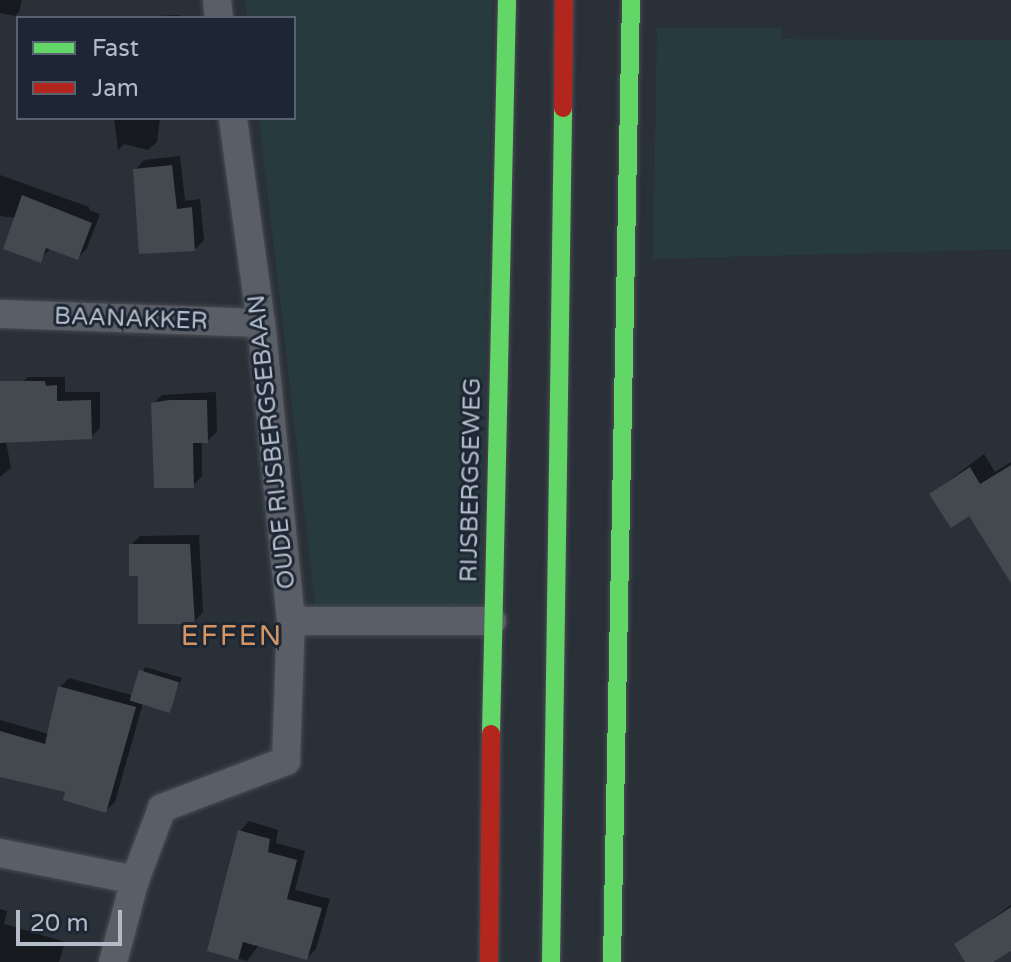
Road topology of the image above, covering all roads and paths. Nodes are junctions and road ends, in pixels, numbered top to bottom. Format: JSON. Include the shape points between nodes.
{"nodes":[{"id":1,"x":507,"y":0,"type":"edge"},
{"id":2,"x":564,"y":0,"type":"edge"},
{"id":3,"x":631,"y":0,"type":"edge"},
{"id":4,"x":233,"y":120,"type":"edge"},
{"id":5,"x":0,"y":314,"type":"edge"},
{"id":6,"x":261,"y":323,"type":"junction"},
{"id":7,"x":291,"y":621,"type":"junction"},
{"id":8,"x":492,"y":621,"type":"junction"},
{"id":9,"x":0,"y":853,"type":"edge"},
{"id":10,"x":135,"y":880,"type":"junction"},
{"id":11,"x":113,"y":962,"type":"edge"},
{"id":12,"x":489,"y":962,"type":"edge"},
{"id":13,"x":551,"y":962,"type":"edge"},
{"id":14,"x":612,"y":962,"type":"edge"}],
"edges":[{"from":1,"to":8,"type":"street","name":"RIJSBERGSEWEG"},
{"from":2,"to":13,"type":"street"},
{"from":3,"to":14,"type":"street"},
{"from":4,"to":6,"type":"street","name":"OUDE RIJSBERGSEBAAN"},
{"from":5,"to":6,"type":"street","name":"BAANAKKER"},
{"from":6,"to":7,"type":"street","name":"OUDE RIJSBERGSEBAAN"},
{"from":7,"to":8,"type":"street"},
{"from":7,"to":10,"type":"street","name":"OUDE RIJSBERGSEBAAN","via":[[286,761],[162,808]]},
{"from":8,"to":12,"type":"street","name":"RIJSBERGSEWEG"},
{"from":9,"to":10,"type":"street"},
{"from":10,"to":11,"type":"street","name":"OUDE RIJSBERGSEBAAN"}]}
